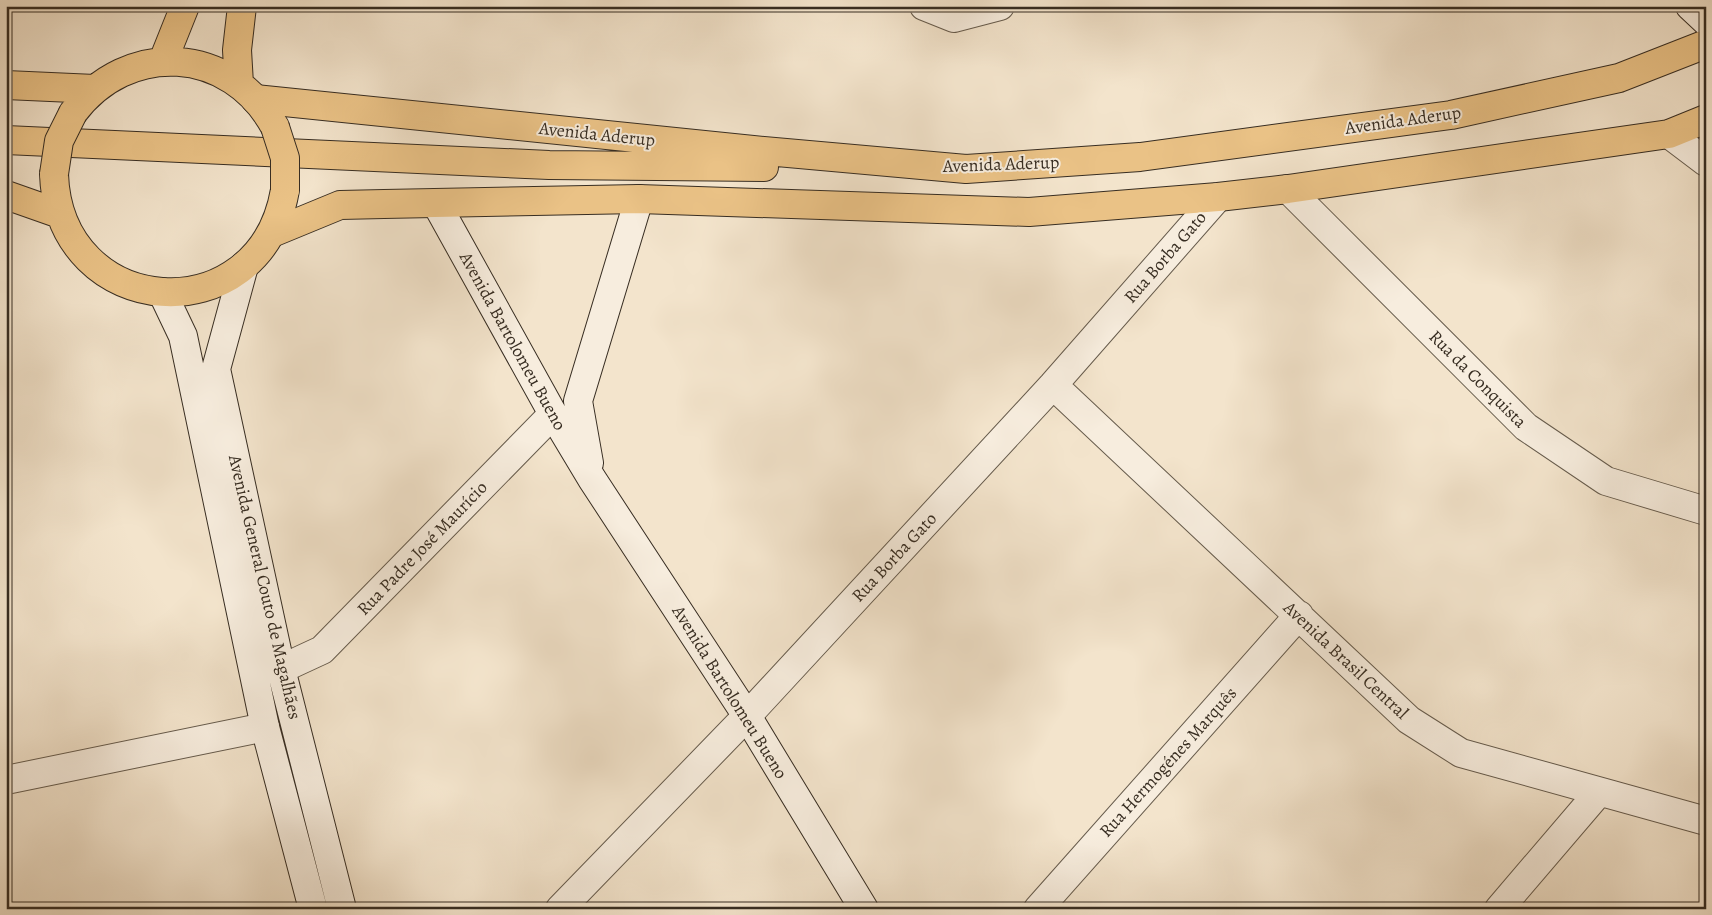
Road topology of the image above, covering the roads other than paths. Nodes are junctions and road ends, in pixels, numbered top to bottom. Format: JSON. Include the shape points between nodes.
{"nodes":[{"id":1,"x":185,"y":6,"type":"edge"},
{"id":2,"x":242,"y":6,"type":"edge"},
{"id":3,"x":924,"y":6,"type":"edge"},
{"id":4,"x":1000,"y":6,"type":"edge"},
{"id":5,"x":1690,"y":6,"type":"edge"},
{"id":6,"x":1706,"y":21,"type":"edge"},
{"id":7,"x":1706,"y":44,"type":"edge"},
{"id":8,"x":163,"y":61,"type":"junction"},
{"id":9,"x":6,"y":85,"type":"edge"},
{"id":10,"x":95,"y":89,"type":"junction"},
{"id":11,"x":247,"y":92,"type":"junction"},
{"id":12,"x":1706,"y":119,"type":"edge"},
{"id":13,"x":1669,"y":134,"type":"junction"},
{"id":14,"x":6,"y":140,"type":"edge"},
{"id":15,"x":1706,"y":162,"type":"edge"},
{"id":16,"x":549,"y":165,"type":"junction"},
{"id":17,"x":966,"y":169,"type":"junction"},
{"id":18,"x":1288,"y":189,"type":"junction"},
{"id":19,"x":6,"y":195,"type":"edge"},
{"id":20,"x":1218,"y":197,"type":"junction"},
{"id":21,"x":639,"y":200,"type":"junction"},
{"id":22,"x":436,"y":202,"type":"junction"},
{"id":23,"x":869,"y":207,"type":"junction"},
{"id":24,"x":60,"y":214,"type":"junction"},
{"id":25,"x":272,"y":233,"type":"junction"},
{"id":26,"x":244,"y":266,"type":"junction"},
{"id":27,"x":162,"y":292,"type":"junction"},
{"id":28,"x":1053,"y":384,"type":"junction"},
{"id":29,"x":578,"y":402,"type":"junction"},
{"id":30,"x":553,"y":414,"type":"junction"},
{"id":31,"x":592,"y":479,"type":"junction"},
{"id":32,"x":1706,"y":511,"type":"edge"},
{"id":33,"x":254,"y":540,"type":"junction"},
{"id":34,"x":227,"y":547,"type":"junction"},
{"id":35,"x":1298,"y":615,"type":"junction"},
{"id":36,"x":282,"y":670,"type":"junction"},
{"id":37,"x":747,"y":716,"type":"junction"},
{"id":38,"x":265,"y":727,"type":"junction"},
{"id":39,"x":6,"y":780,"type":"edge"},
{"id":40,"x":1599,"y":792,"type":"junction"},
{"id":41,"x":1706,"y":821,"type":"edge"},
{"id":42,"x":313,"y":909,"type":"edge"},
{"id":43,"x":342,"y":909,"type":"edge"},
{"id":44,"x":560,"y":909,"type":"edge"},
{"id":45,"x":864,"y":909,"type":"edge"},
{"id":46,"x":1038,"y":909,"type":"edge"},
{"id":47,"x":1499,"y":909,"type":"edge"}],
"edges":[{"from":1,"to":8,"type":"main road"},
{"from":2,"to":11,"type":"main road","via":[[237,50]]},
{"from":3,"to":4,"type":"street","via":[[954,18]]},
{"from":5,"to":6,"type":"street"},
{"from":7,"to":17,"type":"main road","name":"Avenida Aderup","via":[[1619,78],[1451,115],[1140,157]]},
{"from":8,"to":10,"type":"main road","via":[[112,76]]},
{"from":8,"to":11,"type":"main road","via":[[203,66],[222,74]]},
{"from":9,"to":10,"type":"main road"},
{"from":10,"to":24,"type":"main road","bridge":true,"via":[[73,114],[59,140],[54,174]]},
{"from":11,"to":17,"type":"main road","name":"Avenida Aderup","via":[[734,148]]},
{"from":11,"to":25,"type":"main road","bridge":true,"via":[[275,127],[285,158],[286,190]]},
{"from":12,"to":13,"type":"main road"},
{"from":13,"to":15,"type":"street"},
{"from":13,"to":18,"type":"main road"},
{"from":14,"to":16,"type":"main road"},
{"from":16,"to":17,"type":"main road"},
{"from":16,"to":23,"type":"main road"},
{"from":18,"to":20,"type":"main road"},
{"from":18,"to":32,"type":"street","name":"Rua da Conquista","via":[[1526,427],[1606,481]]},
{"from":19,"to":24,"type":"main road"},
{"from":20,"to":23,"type":"main road","via":[[1029,212]]},
{"from":20,"to":28,"type":"street","name":"Rua Borba Gato"},
{"from":21,"to":22,"type":"main road"},
{"from":21,"to":23,"type":"main road"},
{"from":21,"to":29,"type":"street","name":"Avenida Bartolomeu Bueno"},
{"from":22,"to":25,"type":"main road","via":[[340,205]]},
{"from":22,"to":30,"type":"street","name":"Avenida Bartolomeu Bueno"},
{"from":24,"to":27,"type":"main road","via":[[71,237],[95,265],[126,284]]},
{"from":25,"to":26,"type":"main road"},
{"from":26,"to":27,"type":"main road","via":[[206,288]]},
{"from":26,"to":33,"type":"street","name":"Avenida General Couto de Magalhães","via":[[216,369]]},
{"from":27,"to":34,"type":"street","name":"Avenida General Couto de Magalhães","via":[[183,336]]},
{"from":28,"to":35,"type":"street","name":"Avenida Brasil Central"},
{"from":28,"to":37,"type":"street","name":"Rua Borba Gato"},
{"from":29,"to":30,"type":"street","name":"Rua Padre José Maurício"},
{"from":29,"to":31,"type":"street","name":"Avenida Bartolomeu Bueno"},
{"from":30,"to":31,"type":"street","name":"Avenida Bartolomeu Bueno"},
{"from":30,"to":36,"type":"street","name":"Rua Padre José Maurício","via":[[322,650]]},
{"from":31,"to":37,"type":"street","name":"Avenida Bartolomeu Bueno"},
{"from":33,"to":34,"type":"street"},
{"from":33,"to":36,"type":"street","name":"Avenida General Couto de Magalhães"},
{"from":34,"to":38,"type":"street","name":"Avenida General Couto de Magalhães"},
{"from":35,"to":40,"type":"street","name":"Avenida Brasil Central","via":[[1409,720],[1461,753]]},
{"from":35,"to":46,"type":"street","name":"Rua Hermogénes Marquês"},
{"from":36,"to":43,"type":"street","name":"Avenida General Couto de Magalhães"},
{"from":37,"to":44,"type":"street","name":"Rua Borba Gato"},
{"from":37,"to":45,"type":"street","name":"Avenida Bartolomeu Bueno"},
{"from":38,"to":39,"type":"street"},
{"from":38,"to":42,"type":"street","name":"Avenida General Couto de Magalhães"},
{"from":40,"to":41,"type":"street","name":"Avenida Brasil Central"},
{"from":40,"to":47,"type":"street"}]}
